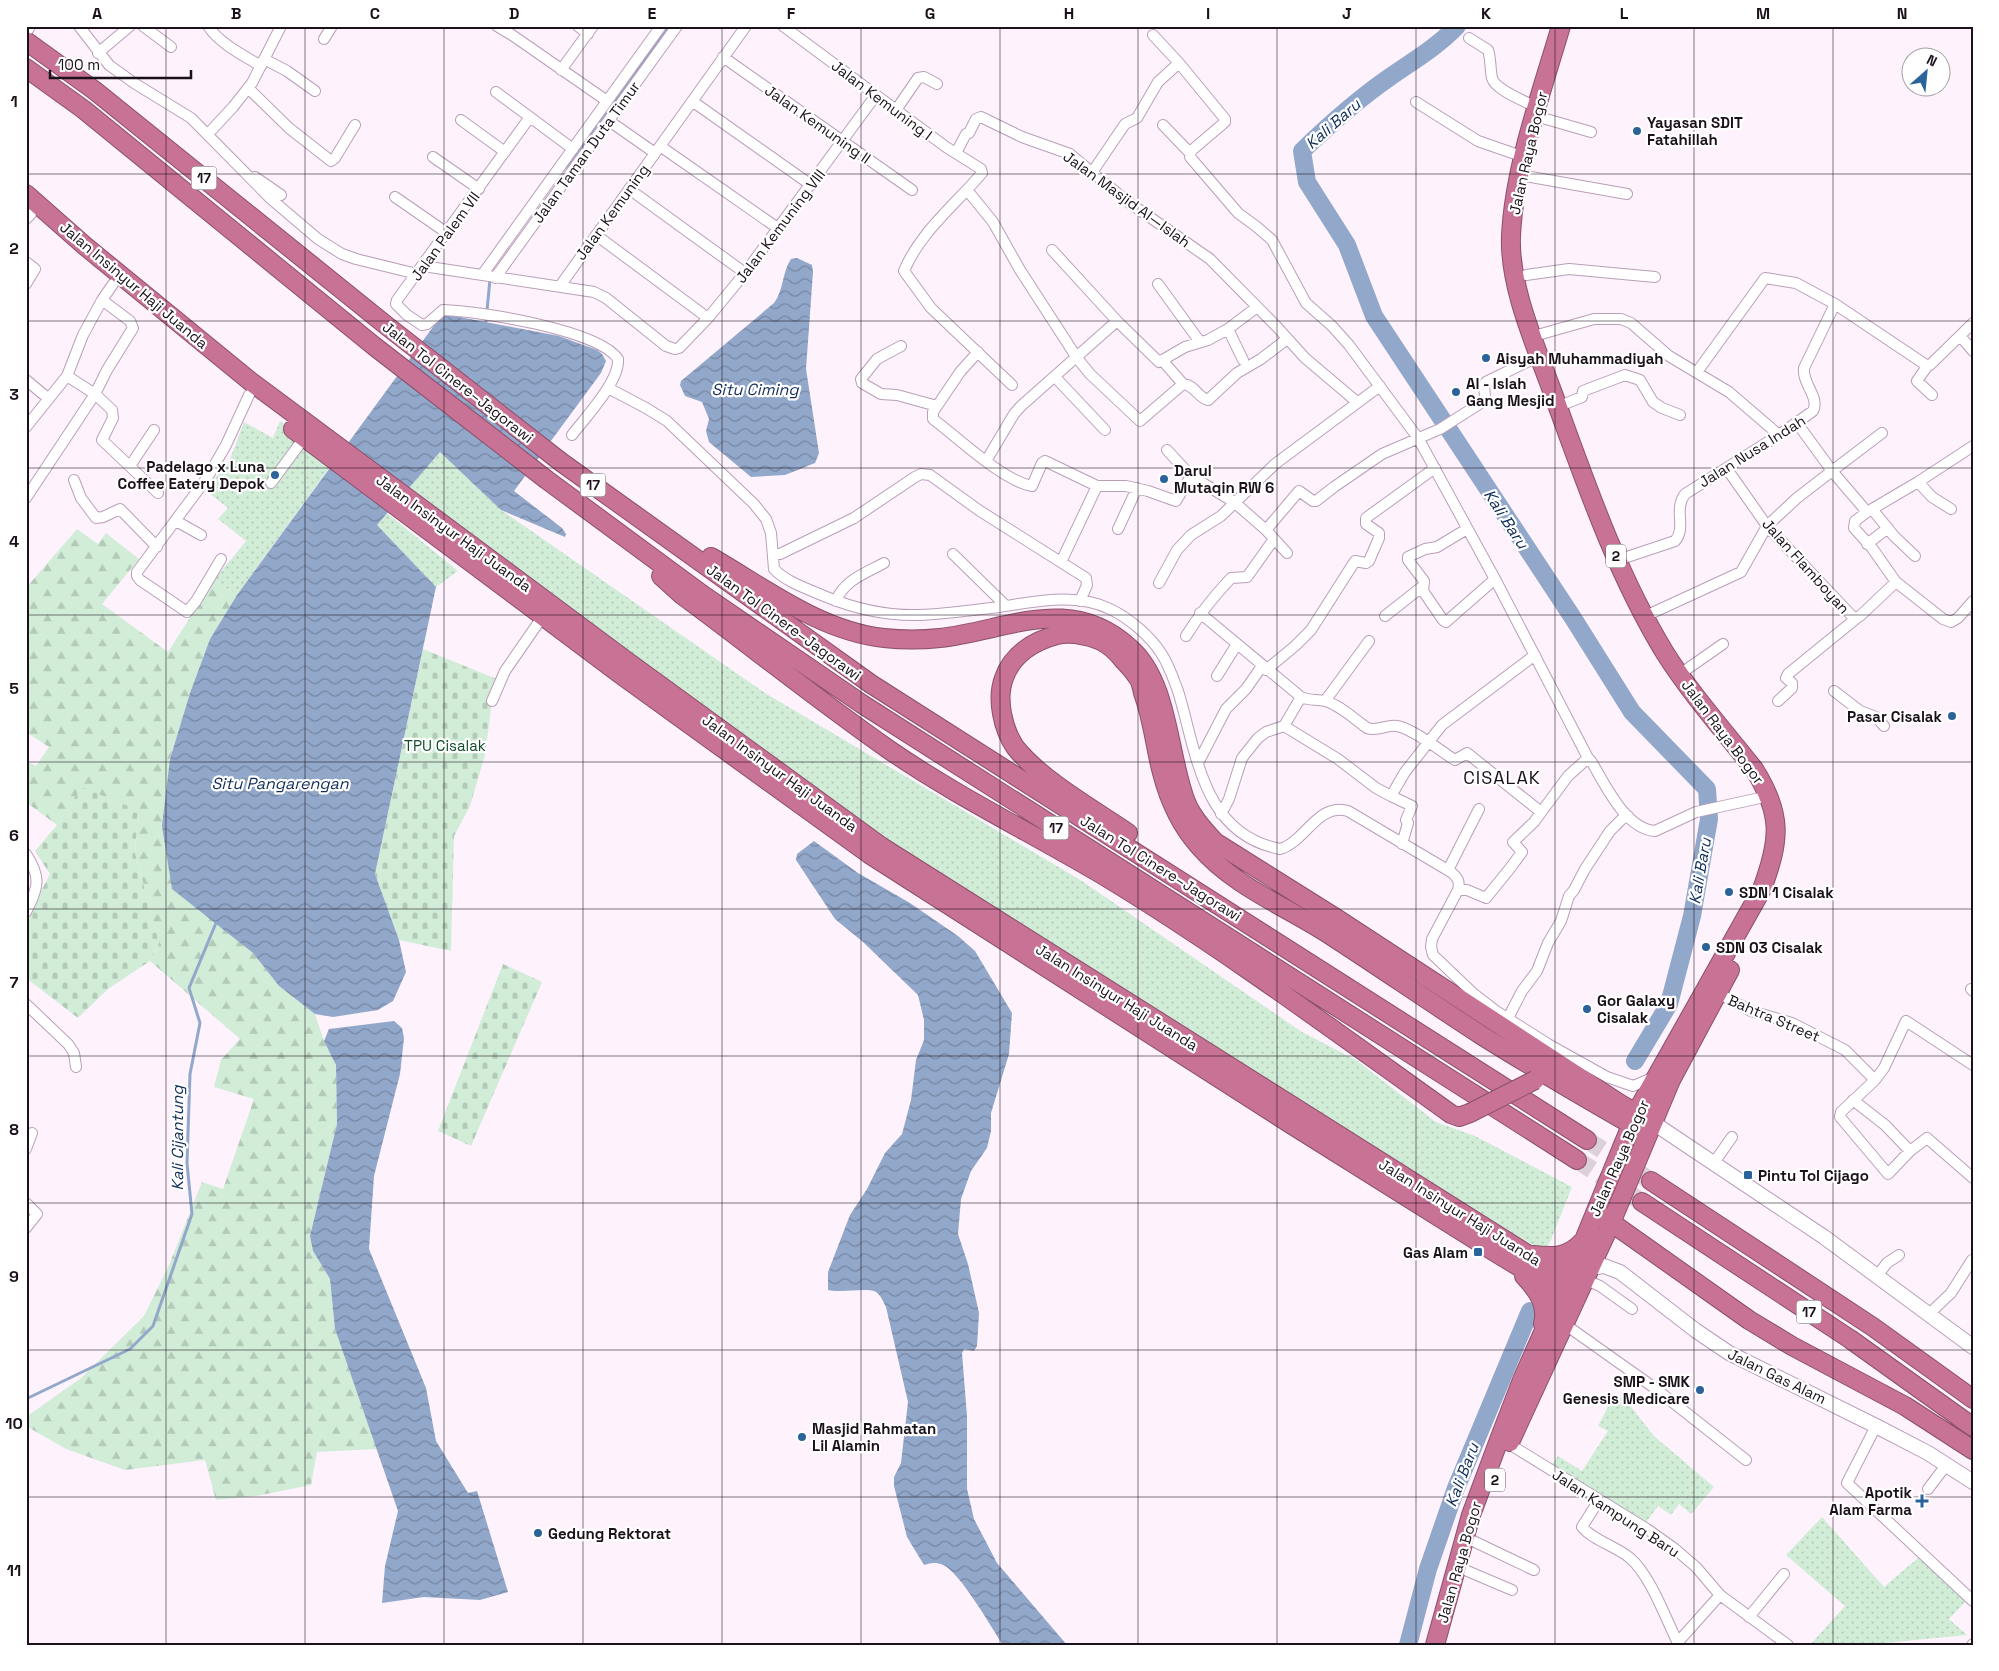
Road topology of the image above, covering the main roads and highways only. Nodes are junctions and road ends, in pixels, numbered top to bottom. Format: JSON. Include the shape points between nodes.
{"nodes":[{"id":1,"x":1560,"y":26,"type":"edge"},
{"id":2,"x":1572,"y":26,"type":"edge"},
{"id":3,"x":26,"y":41,"type":"edge"},
{"id":4,"x":26,"y":68,"type":"edge"},
{"id":5,"x":1542,"y":114,"type":"junction"},
{"id":6,"x":26,"y":194,"type":"edge"},
{"id":7,"x":28,"y":214,"type":"edge"},
{"id":8,"x":330,"y":450,"type":"junction"},
{"id":9,"x":626,"y":508,"type":"junction"},
{"id":10,"x":421,"y":517,"type":"junction"},
{"id":11,"x":598,"y":518,"type":"junction"},
{"id":12,"x":1622,"y":558,"type":"junction"},
{"id":13,"x":624,"y":668,"type":"junction"},
{"id":14,"x":1683,"y":672,"type":"junction"},
{"id":15,"x":1213,"y":900,"type":"junction"},
{"id":16,"x":1541,"y":1078,"type":"junction"},
{"id":17,"x":1664,"y":1078,"type":"junction"},
{"id":18,"x":1601,"y":1107,"type":"junction"},
{"id":19,"x":1634,"y":1119,"type":"junction"},
{"id":20,"x":1650,"y":1128,"type":"junction"},
{"id":21,"x":1587,"y":1140,"type":"tunnel mouth"},
{"id":22,"x":1577,"y":1160,"type":"tunnel mouth"},
{"id":23,"x":1651,"y":1181,"type":"tunnel mouth"},
{"id":24,"x":1604,"y":1193,"type":"junction"},
{"id":25,"x":1642,"y":1202,"type":"tunnel mouth"},
{"id":26,"x":1595,"y":1212,"type":"junction"},
{"id":27,"x":1611,"y":1223,"type":"junction"},
{"id":28,"x":1584,"y":1240,"type":"junction"},
{"id":29,"x":1527,"y":1254,"type":"junction"},
{"id":30,"x":1509,"y":1261,"type":"junction"},
{"id":31,"x":1576,"y":1283,"type":"junction"},
{"id":32,"x":1540,"y":1339,"type":"junction"},
{"id":33,"x":1973,"y":1347,"type":"edge"},
{"id":34,"x":1973,"y":1399,"type":"edge"},
{"id":35,"x":1973,"y":1427,"type":"edge"},
{"id":36,"x":1973,"y":1450,"type":"edge"},
{"id":37,"x":1973,"y":1482,"type":"edge"},
{"id":38,"x":1435,"y":1645,"type":"edge"},
{"id":39,"x":1445,"y":1645,"type":"edge"}],
"edges":[{"from":1,"to":5,"type":"highway","name":"Jalan Raya Bogor","number":"2"},
{"from":2,"to":5,"type":"highway","name":"Jalan Raya Bogor","number":"2"},
{"from":3,"to":9,"type":"highway","name":"Jalan Tol Cinere–Jagorawi","number":"17","via":[[94,90],[560,462]]},
{"from":4,"to":11,"type":"highway","name":"Jalan Tol Cinere–Jagorawi","number":"17","via":[[83,109],[374,346]]},
{"from":5,"to":12,"type":"highway","name":"Jalan Raya Bogor","number":"2","via":[[1523,241],[1526,275],[1541,334]]},
{"from":5,"to":12,"type":"highway","name":"Jalan Raya Bogor","number":"2","via":[[1524,157],[1513,217],[1513,261],[1539,356],[1586,483]]},
{"from":6,"to":8,"type":"highway","name":"Jalan Insinyur Haji Juanda"},
{"from":7,"to":8,"type":"highway","name":"Jalan Insinyur Haji Juanda","via":[[304,438]]},
{"from":8,"to":10,"type":"highway","name":"Jalan Insinyur Haji Juanda"},
{"from":9,"to":15,"type":"highway","name":"Jalan Tol Cinere–Jagorawi","number":"17","via":[[871,684]]},
{"from":9,"to":19,"type":"highway","via":[[787,602],[850,631],[883,638],[941,638],[1049,618],[1068,618],[1105,629],[1132,649],[1149,674],[1158,692],[1187,804],[1215,842]]},
{"from":10,"to":13,"type":"highway","name":"Jalan Insinyur Haji Juanda"},
{"from":10,"to":13,"type":"highway","name":"Jalan Insinyur Haji Juanda","via":[[543,616]]},
{"from":11,"to":16,"type":"highway","bridge":true,"via":[[682,595],[888,749],[952,791],[1099,873],[1161,912],[1451,1114],[1459,1117],[1470,1113]]},
{"from":11,"to":22,"type":"highway","name":"Jalan Tol Cinere–Jagorawi","number":"17","via":[[862,704]]},
{"from":12,"to":14,"type":"highway","name":"Jalan Raya Bogor","number":"2"},
{"from":12,"to":14,"type":"highway","name":"Jalan Raya Bogor","number":"2","via":[[1645,617]]},
{"from":13,"to":29,"type":"highway","name":"Jalan Insinyur Haji Juanda","via":[[916,870]]},
{"from":13,"to":30,"type":"highway","name":"Jalan Insinyur Haji Juanda","via":[[894,870]]},
{"from":14,"to":17,"type":"highway","name":"Jalan Raya Bogor","number":"2","via":[[1754,769],[1769,796],[1776,822],[1776,840],[1762,889]]},
{"from":14,"to":17,"type":"highway","name":"Jalan Raya Bogor","number":"2","via":[[1761,766],[1777,798],[1784,823],[1784,848],[1775,877],[1718,993]]},
{"from":15,"to":16,"type":"highway","via":[[1135,838],[1049,779],[1014,745],[1004,721],[1000,694],[1006,672],[1024,650],[1048,637],[1062,634],[1089,636],[1115,649],[1139,679],[1150,711],[1166,788],[1180,820],[1205,854],[1267,898],[1327,933],[1480,1034]]},
{"from":15,"to":21,"type":"highway","name":"Jalan Tol Cinere–Jagorawi","number":"17"},
{"from":16,"to":18,"type":"highway"},
{"from":17,"to":19,"type":"highway","name":"Jalan Raya Bogor","number":"2"},
{"from":17,"to":20,"type":"highway","name":"Jalan Raya Bogor"},
{"from":18,"to":19,"type":"highway"},
{"from":18,"to":24,"type":"highway","via":[[1613,1121],[1618,1135]]},
{"from":19,"to":20,"type":"highway"},
{"from":19,"to":24,"type":"highway","name":"Jalan Raya Bogor","number":"2"},
{"from":20,"to":27,"type":"highway","name":"Jalan Raya Bogor"},
{"from":20,"to":33,"type":"main road","via":[[1714,1164],[1824,1237]]},
{"from":23,"to":34,"type":"highway","number":"17","via":[[1873,1327]]},
{"from":24,"to":26,"type":"highway","name":"Jalan Raya Bogor","number":"2"},
{"from":25,"to":35,"type":"highway","number":"17","via":[[1850,1339]]},
{"from":26,"to":27,"type":"highway"},
{"from":26,"to":28,"type":"highway","name":"Jalan Raya Bogor","number":"2"},
{"from":27,"to":31,"type":"highway","name":"Jalan Raya Bogor"},
{"from":27,"to":36,"type":"highway","via":[[1749,1320],[1905,1406]]},
{"from":28,"to":29,"type":"highway","via":[[1565,1255]]},
{"from":28,"to":31,"type":"highway","name":"Jalan Raya Bogor","number":"2"},
{"from":29,"to":31,"type":"highway","name":"Jalan Insinyur Haji Juanda"},
{"from":30,"to":31,"type":"highway","name":"Jalan Insinyur Haji Juanda"},
{"from":30,"to":32,"type":"highway","via":[[1536,1289],[1542,1302],[1545,1317]]},
{"from":31,"to":32,"type":"highway","name":"Jalan Raya Bogor","number":"2"},
{"from":31,"to":37,"type":"main road","name":"Jalan Gas Alam","via":[[1604,1266],[1620,1272],[1728,1353],[1876,1426],[1947,1464]]},
{"from":31,"to":39,"type":"highway","name":"Jalan Raya Bogor","number":"2","via":[[1563,1323],[1509,1444],[1474,1541]]},
{"from":32,"to":38,"type":"highway","name":"Jalan Raya Bogor","number":"2","via":[[1476,1499]]}]}
